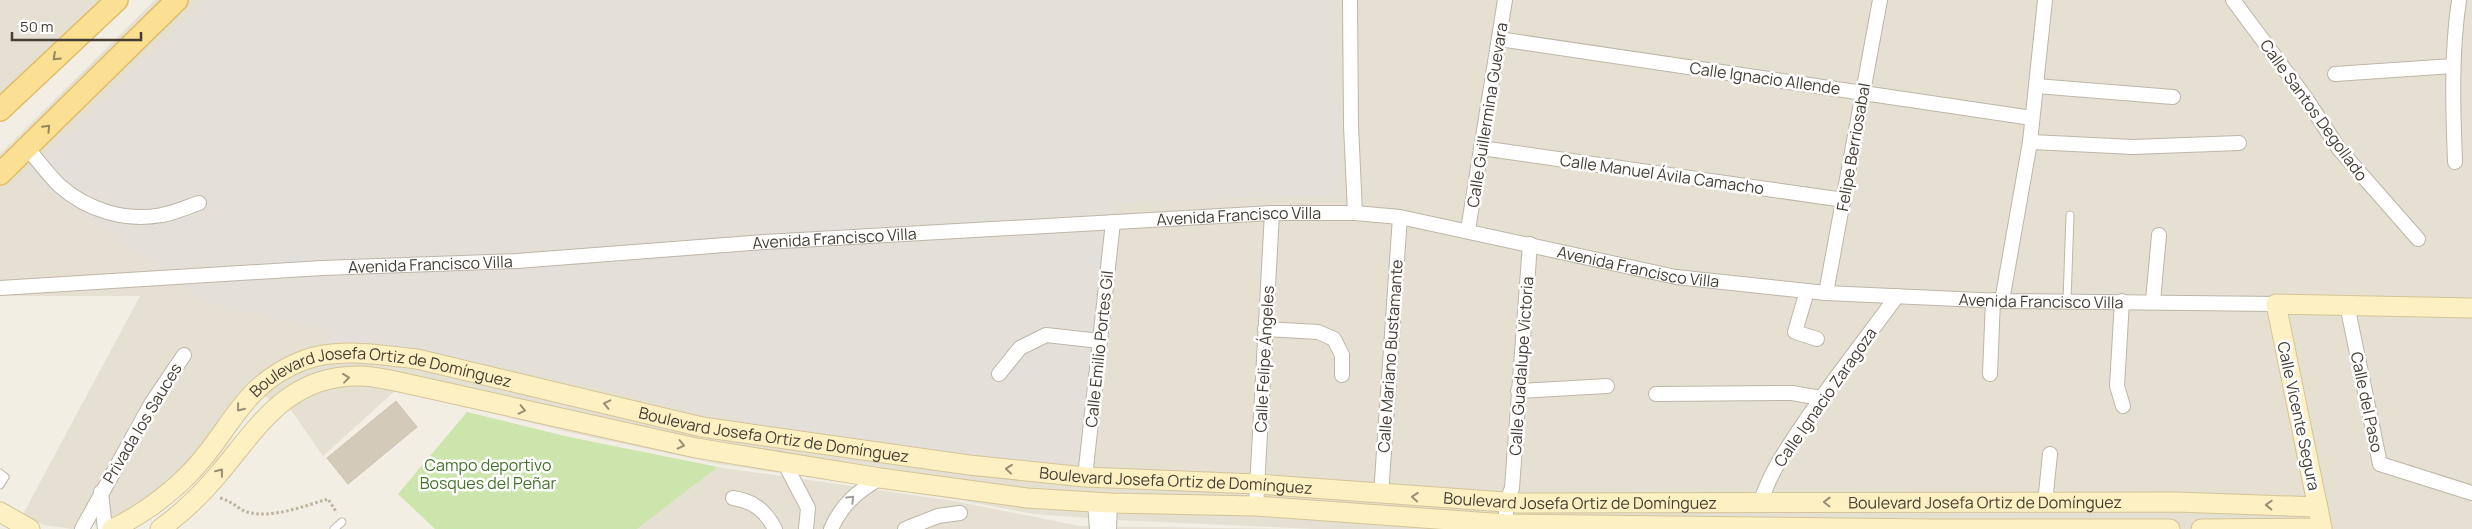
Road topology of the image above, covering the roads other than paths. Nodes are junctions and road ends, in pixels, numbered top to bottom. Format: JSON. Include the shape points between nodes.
{"nodes":[{"id":1,"x":117,"y":0,"type":"edge"},
{"id":2,"x":177,"y":0,"type":"edge"},
{"id":3,"x":1350,"y":0,"type":"edge"},
{"id":4,"x":1506,"y":0,"type":"edge"},
{"id":5,"x":1880,"y":0,"type":"edge"},
{"id":6,"x":2045,"y":0,"type":"edge"},
{"id":7,"x":2233,"y":0,"type":"edge"},
{"id":8,"x":2459,"y":0,"type":"edge"},
{"id":9,"x":1499,"y":39,"type":"junction"},
{"id":10,"x":2453,"y":66,"type":"junction"},
{"id":11,"x":2334,"y":74,"type":"dead end"},
{"id":12,"x":2036,"y":86,"type":"junction"},
{"id":13,"x":1862,"y":92,"type":"junction"},
{"id":14,"x":2172,"y":97,"type":"dead end"},
{"id":15,"x":0,"y":110,"type":"edge"},
{"id":16,"x":2032,"y":118,"type":"junction"},
{"id":17,"x":2030,"y":142,"type":"junction"},
{"id":18,"x":2239,"y":143,"type":"dead end"},
{"id":19,"x":28,"y":148,"type":"junction"},
{"id":20,"x":1481,"y":148,"type":"junction"},
{"id":21,"x":2455,"y":162,"type":"dead end"},
{"id":22,"x":0,"y":174,"type":"edge"},
{"id":23,"x":1844,"y":200,"type":"junction"},
{"id":24,"x":198,"y":203,"type":"dead end"},
{"id":25,"x":1272,"y":212,"type":"junction"},
{"id":26,"x":1355,"y":213,"type":"junction"},
{"id":27,"x":2070,"y":215,"type":"dead end"},
{"id":28,"x":1400,"y":217,"type":"junction"},
{"id":29,"x":1112,"y":222,"type":"junction"},
{"id":30,"x":1468,"y":230,"type":"junction"},
{"id":31,"x":2159,"y":235,"type":"dead end"},
{"id":32,"x":2418,"y":239,"type":"dead end"},
{"id":33,"x":1530,"y":244,"type":"junction"},
{"id":34,"x":0,"y":288,"type":"edge"},
{"id":35,"x":1807,"y":291,"type":"junction"},
{"id":36,"x":1826,"y":293,"type":"junction"},
{"id":37,"x":1897,"y":296,"type":"junction"},
{"id":38,"x":1998,"y":301,"type":"junction"},
{"id":39,"x":2067,"y":301,"type":"junction"},
{"id":40,"x":2122,"y":301,"type":"junction"},
{"id":41,"x":2153,"y":301,"type":"junction"},
{"id":42,"x":2276,"y":304,"type":"junction"},
{"id":43,"x":2347,"y":305,"type":"junction"},
{"id":44,"x":2472,"y":308,"type":"edge"},
{"id":45,"x":1265,"y":329,"type":"junction"},
{"id":46,"x":1817,"y":339,"type":"dead end"},
{"id":47,"x":1100,"y":341,"type":"junction"},
{"id":48,"x":184,"y":355,"type":"dead end"},
{"id":49,"x":387,"y":356,"type":"junction"},
{"id":50,"x":999,"y":374,"type":"dead end"},
{"id":51,"x":1990,"y":374,"type":"dead end"},
{"id":52,"x":1342,"y":375,"type":"dead end"},
{"id":53,"x":383,"y":379,"type":"junction"},
{"id":54,"x":504,"y":380,"type":"junction"},
{"id":55,"x":1607,"y":386,"type":"dead end"},
{"id":56,"x":1518,"y":391,"type":"junction"},
{"id":57,"x":1656,"y":394,"type":"dead end"},
{"id":58,"x":1821,"y":398,"type":"junction"},
{"id":59,"x":497,"y":404,"type":"junction"},
{"id":60,"x":2123,"y":406,"type":"dead end"},
{"id":61,"x":2050,"y":454,"type":"dead end"},
{"id":62,"x":785,"y":464,"type":"junction"},
{"id":63,"x":970,"y":465,"type":"junction"},
{"id":64,"x":0,"y":473,"type":"edge"},
{"id":65,"x":187,"y":477,"type":"junction"},
{"id":66,"x":1086,"y":477,"type":"junction"},
{"id":67,"x":880,"y":478,"type":"junction"},
{"id":68,"x":1144,"y":479,"type":"junction"},
{"id":69,"x":1257,"y":484,"type":"junction"},
{"id":70,"x":0,"y":485,"type":"edge"},
{"id":71,"x":964,"y":489,"type":"junction"},
{"id":72,"x":101,"y":492,"type":"junction"},
{"id":73,"x":202,"y":493,"type":"junction"},
{"id":74,"x":2472,"y":493,"type":"edge"},
{"id":75,"x":1381,"y":495,"type":"junction"},
{"id":76,"x":733,"y":498,"type":"dead end"},
{"id":77,"x":1512,"y":498,"type":"junction"},
{"id":78,"x":1761,"y":502,"type":"junction"},
{"id":79,"x":2158,"y":502,"type":"junction"},
{"id":80,"x":1103,"y":503,"type":"junction"},
{"id":81,"x":1144,"y":503,"type":"junction"},
{"id":82,"x":2045,"y":503,"type":"junction"},
{"id":83,"x":1932,"y":504,"type":"junction"},
{"id":84,"x":1256,"y":506,"type":"junction"},
{"id":85,"x":2318,"y":507,"type":"junction"},
{"id":86,"x":0,"y":512,"type":"edge"},
{"id":87,"x":960,"y":513,"type":"dead end"},
{"id":88,"x":342,"y":522,"type":"road end"},
{"id":89,"x":1512,"y":526,"type":"edge"},
{"id":90,"x":1981,"y":528,"type":"edge"},
{"id":91,"x":2322,"y":528,"type":"edge"},
{"id":92,"x":30,"y":529,"type":"edge"},
{"id":93,"x":82,"y":529,"type":"edge"},
{"id":94,"x":105,"y":529,"type":"edge"},
{"id":95,"x":112,"y":529,"type":"edge"},
{"id":96,"x":160,"y":529,"type":"edge"},
{"id":97,"x":334,"y":529,"type":"edge"},
{"id":98,"x":774,"y":529,"type":"edge"},
{"id":99,"x":806,"y":529,"type":"edge"},
{"id":100,"x":832,"y":529,"type":"edge"},
{"id":101,"x":905,"y":529,"type":"edge"},
{"id":102,"x":1097,"y":529,"type":"edge"},
{"id":103,"x":1109,"y":529,"type":"edge"},
{"id":104,"x":1930,"y":529,"type":"edge"},
{"id":105,"x":2043,"y":529,"type":"edge"},
{"id":106,"x":2126,"y":529,"type":"edge"},
{"id":107,"x":2157,"y":529,"type":"edge"},
{"id":108,"x":2170,"y":529,"type":"edge"},
{"id":109,"x":2201,"y":529,"type":"edge"}],
"edges":[{"from":1,"to":15,"type":"main road","one_way":true},
{"from":19,"to":2,"type":"main road","one_way":true},
{"from":3,"to":26,"type":"street"},
{"from":4,"to":9,"type":"street","name":"Calle Guillermina Guevara"},
{"from":5,"to":13,"type":"street","name":"Felipe Berriosabal"},
{"from":6,"to":12,"type":"street"},
{"from":7,"to":32,"type":"street","name":"Calle Santos Degollado","via":[[2339,149]]},
{"from":8,"to":10,"type":"street"},
{"from":9,"to":13,"type":"street","name":"Calle Ignacio Allende"},
{"from":9,"to":20,"type":"street","name":"Calle Guillermina Guevara"},
{"from":10,"to":11,"type":"street"},
{"from":10,"to":21,"type":"street"},
{"from":12,"to":14,"type":"street"},
{"from":12,"to":16,"type":"street"},
{"from":13,"to":16,"type":"street","name":"Calle Ignacio Allende"},
{"from":13,"to":23,"type":"street","name":"Felipe Berriosabal"},
{"from":16,"to":17,"type":"street"},
{"from":17,"to":18,"type":"street","via":[[2133,148]]},
{"from":17,"to":38,"type":"street"},
{"from":19,"to":22,"type":"main road"},
{"from":19,"to":24,"type":"street","via":[[58,184],[92,207],[127,218],[163,215]]},
{"from":20,"to":23,"type":"street","name":"Calle Manuel Ávila Camacho"},
{"from":20,"to":30,"type":"street","name":"Calle Guillermina Guevara"},
{"from":23,"to":36,"type":"street","name":"Felipe Berriosabal"},
{"from":25,"to":26,"type":"street","name":"Avenida Francisco Villa"},
{"from":25,"to":29,"type":"street","name":"Avenida Francisco Villa"},
{"from":25,"to":45,"type":"street","name":"Calle Felipe Ángeles"},
{"from":26,"to":28,"type":"street","name":"Avenida Francisco Villa"},
{"from":27,"to":39,"type":"lane"},
{"from":28,"to":30,"type":"street","name":"Avenida Francisco Villa"},
{"from":28,"to":75,"type":"street","name":"Calle Mariano Bustamante"},
{"from":29,"to":34,"type":"street","name":"Avenida Francisco Villa","via":[[517,261],[322,268]]},
{"from":29,"to":47,"type":"street","name":"Calle Emilio Portes Gil"},
{"from":30,"to":33,"type":"street","name":"Avenida Francisco Villa"},
{"from":31,"to":41,"type":"street"},
{"from":33,"to":35,"type":"street","name":"Avenida Francisco Villa","via":[[1676,277]]},
{"from":33,"to":56,"type":"street","name":"Calle Guadalupe Victoria"},
{"from":35,"to":36,"type":"street","name":"Avenida Francisco Villa"},
{"from":35,"to":46,"type":"street","via":[[1795,332]]},
{"from":36,"to":37,"type":"street","name":"Avenida Francisco Villa"},
{"from":37,"to":38,"type":"street","name":"Avenida Francisco Villa"},
{"from":37,"to":58,"type":"street","name":"Calle Ignacio Zaragoza"},
{"from":38,"to":39,"type":"street","name":"Avenida Francisco Villa"},
{"from":38,"to":51,"type":"street"},
{"from":39,"to":40,"type":"street","name":"Avenida Francisco Villa"},
{"from":40,"to":41,"type":"street","name":"Avenida Francisco Villa"},
{"from":40,"to":60,"type":"street","via":[[2117,386]]},
{"from":41,"to":42,"type":"street","name":"Avenida Francisco Villa"},
{"from":42,"to":43,"type":"street","name":"Avenida Francisco Villa"},
{"from":42,"to":85,"type":"street","name":"Calle Vicente Segura"},
{"from":43,"to":44,"type":"street","name":"Avenida Francisco Villa"},
{"from":43,"to":74,"type":"street","name":"Calle del Paso","via":[[2380,464]]},
{"from":45,"to":52,"type":"street","via":[[1318,332],[1334,339],[1342,355]]},
{"from":45,"to":69,"type":"street","name":"Calle Felipe Ángeles"},
{"from":47,"to":50,"type":"street","via":[[1046,335],[1020,348]]},
{"from":47,"to":66,"type":"street","name":"Calle Emilio Portes Gil"},
{"from":48,"to":72,"type":"street","name":"Privada los Sauces","via":[[151,404]]},
{"from":49,"to":53,"type":"street"},
{"from":49,"to":54,"type":"street","name":"Boulevard Josefa Ortiz de Domínguez"},
{"from":49,"to":65,"type":"street","name":"Boulevard Josefa Ortiz de Domínguez","one_way":true,"via":[[345,353],[305,360],[277,373],[256,388]]},
{"from":53,"to":59,"type":"street","name":"Boulevard Josefa Ortiz de Domínguez"},
{"from":73,"to":53,"type":"street","name":"Boulevard Josefa Ortiz de Domínguez","one_way":true,"via":[[270,412],[297,391],[331,380],[360,376]]},
{"from":54,"to":59,"type":"street"},
{"from":63,"to":54,"type":"street","name":"Boulevard Josefa Ortiz de Domínguez","one_way":true,"via":[[702,426]]},
{"from":55,"to":56,"type":"street"},
{"from":56,"to":77,"type":"street","name":"Calle Guadalupe Victoria"},
{"from":57,"to":58,"type":"street","via":[[1792,394]]},
{"from":58,"to":78,"type":"street","name":"Calle Ignacio Zaragoza","via":[[1780,457]]},
{"from":59,"to":62,"type":"street","name":"Boulevard Josefa Ortiz de Domínguez","one_way":true},
{"from":61,"to":82,"type":"street"},
{"from":62,"to":67,"type":"street","name":"Boulevard Josefa Ortiz de Domínguez"},
{"from":62,"to":99,"type":"street","via":[[808,508]]},
{"from":66,"to":63,"type":"street","name":"Boulevard Josefa Ortiz de Domínguez","one_way":true},
{"from":63,"to":71,"type":"street"},
{"from":64,"to":70,"type":"lane","via":[[4,477]]},
{"from":65,"to":73,"type":"street"},
{"from":65,"to":95,"type":"street","name":"Boulevard Josefa Ortiz de Domínguez","via":[[129,521]]},
{"from":66,"to":68,"type":"street","name":"Boulevard Josefa Ortiz de Domínguez"},
{"from":67,"to":71,"type":"street","name":"Boulevard Josefa Ortiz de Domínguez"},
{"from":100,"to":67,"type":"street","one_way":true,"via":[[848,500]]},
{"from":68,"to":69,"type":"street","name":"Boulevard Josefa Ortiz de Domínguez"},
{"from":68,"to":81,"type":"street"},
{"from":69,"to":75,"type":"street","name":"Boulevard Josefa Ortiz de Domínguez"},
{"from":69,"to":84,"type":"street","name":"Calle Felipe Ángeles"},
{"from":71,"to":80,"type":"street","name":"Boulevard Josefa Ortiz de Domínguez","via":[[1027,498]]},
{"from":72,"to":93,"type":"street","name":"Privada los Sauces"},
{"from":72,"to":94,"type":"street","name":"Privada los Sauces"},
{"from":73,"to":96,"type":"street","name":"Boulevard Josefa Ortiz de Domínguez"},
{"from":77,"to":75,"type":"street","name":"Boulevard Josefa Ortiz de Domínguez","one_way":true},
{"from":76,"to":98,"type":"street","via":[[754,504],[770,519]]},
{"from":77,"to":78,"type":"street","name":"Boulevard Josefa Ortiz de Domínguez"},
{"from":77,"to":89,"type":"street","name":"Calle Guadalupe Victoria"},
{"from":83,"to":78,"type":"street","name":"Boulevard Josefa Ortiz de Domínguez","one_way":true},
{"from":79,"to":82,"type":"street","name":"Boulevard Josefa Ortiz de Domínguez"},
{"from":85,"to":79,"type":"street","name":"Boulevard Josefa Ortiz de Domínguez","one_way":true},
{"from":79,"to":107,"type":"street"},
{"from":80,"to":81,"type":"street","name":"Boulevard Josefa Ortiz de Domínguez"},
{"from":80,"to":102,"type":"street"},
{"from":80,"to":103,"type":"street"},
{"from":81,"to":84,"type":"street","name":"Boulevard Josefa Ortiz de Domínguez"},
{"from":82,"to":83,"type":"street","name":"Boulevard Josefa Ortiz de Domínguez"},
{"from":83,"to":104,"type":"street"},
{"from":84,"to":89,"type":"street","name":"Boulevard Josefa Ortiz de Domínguez"},
{"from":85,"to":91,"type":"street","name":"Calle Vicente Segura"},
{"from":86,"to":92,"type":"street"},
{"from":87,"to":101,"type":"street","via":[[938,516]]},
{"from":88,"to":97,"type":"lane"},
{"from":89,"to":104,"type":"street","name":"Boulevard Josefa Ortiz de Domínguez","via":[[1780,525]]},
{"from":90,"to":104,"type":"street","name":"Boulevard Josefa Ortiz de Domínguez"},
{"from":90,"to":105,"type":"street","name":"Boulevard Josefa Ortiz de Domínguez"},
{"from":91,"to":109,"type":"street"},
{"from":105,"to":106,"type":"street","name":"Boulevard Josefa Ortiz de Domínguez"},
{"from":106,"to":107,"type":"street","name":"Boulevard Josefa Ortiz de Domínguez"},
{"from":107,"to":108,"type":"street","name":"Boulevard Josefa Ortiz de Domínguez"}]}
